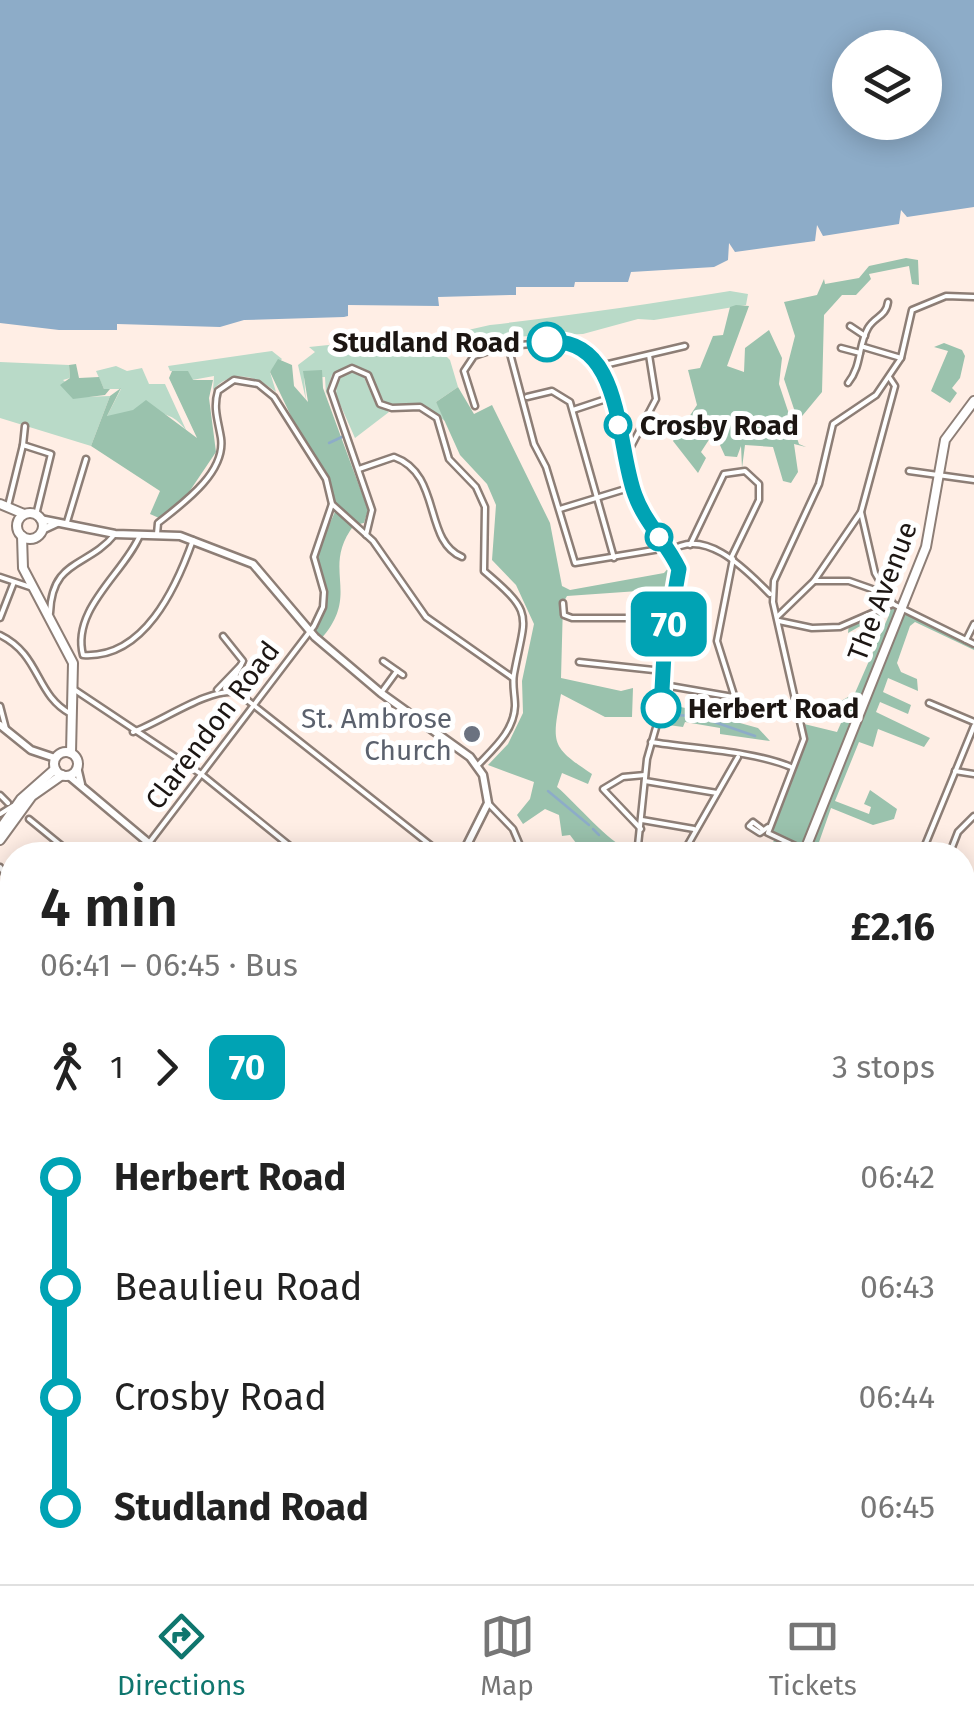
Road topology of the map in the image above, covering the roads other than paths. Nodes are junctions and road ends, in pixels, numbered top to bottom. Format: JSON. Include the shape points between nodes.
{"nodes":[{"id":1,"x":974,"y":297,"type":"edge"},
{"id":2,"x":888,"y":302,"type":"dead end"},
{"id":3,"x":850,"y":326,"type":"dead end"},
{"id":4,"x":865,"y":336,"type":"junction"},
{"id":5,"x":508,"y":346,"type":"junction"},
{"id":6,"x":686,"y":346,"type":"dead end"},
{"id":7,"x":841,"y":348,"type":"dead end"},
{"id":8,"x":863,"y":350,"type":"junction"},
{"id":9,"x":649,"y":356,"type":"junction"},
{"id":10,"x":901,"y":358,"type":"junction"},
{"id":11,"x":600,"y":366,"type":"junction"},
{"id":12,"x":888,"y":377,"type":"junction"},
{"id":13,"x":848,"y":383,"type":"dead end"},
{"id":14,"x":524,"y":398,"type":"junction"},
{"id":15,"x":612,"y":398,"type":"junction"},
{"id":16,"x":974,"y":401,"type":"edge"},
{"id":17,"x":475,"y":406,"type":"dead end"},
{"id":18,"x":572,"y":410,"type":"junction"},
{"id":19,"x":25,"y":426,"type":"dead end"},
{"id":20,"x":23,"y":445,"type":"junction"},
{"id":21,"x":625,"y":458,"type":"junction"},
{"id":22,"x":86,"y":459,"type":"dead end"},
{"id":23,"x":360,"y":469,"type":"junction"},
{"id":24,"x":909,"y":471,"type":"dead end"},
{"id":25,"x":941,"y":474,"type":"junction"},
{"id":26,"x":974,"y":480,"type":"edge"},
{"id":27,"x":632,"y":487,"type":"junction"},
{"id":28,"x":594,"y":498,"type":"junction"},
{"id":29,"x":332,"y":504,"type":"junction"},
{"id":30,"x":2,"y":505,"type":"edge"},
{"id":31,"x":559,"y":509,"type":"junction"},
{"id":32,"x":861,"y":512,"type":"junction"},
{"id":33,"x":24,"y":514,"type":"junction"},
{"id":34,"x":38,"y":517,"type":"junction"},
{"id":35,"x":17,"y":522,"type":"junction"},
{"id":36,"x":62,"y":523,"type":"junction"},
{"id":37,"x":42,"y":530,"type":"junction"},
{"id":38,"x":115,"y":534,"type":"junction"},
{"id":39,"x":156,"y":534,"type":"junction"},
{"id":40,"x":366,"y":534,"type":"junction"},
{"id":41,"x":140,"y":535,"type":"junction"},
{"id":42,"x":22,"y":536,"type":"junction"},
{"id":43,"x":34,"y":538,"type":"junction"},
{"id":44,"x":194,"y":539,"type":"junction"},
{"id":45,"x":690,"y":545,"type":"junction"},
{"id":46,"x":667,"y":550,"type":"junction"},
{"id":47,"x":22,"y":553,"type":"junction"},
{"id":48,"x":462,"y":557,"type":"dead end"},
{"id":49,"x":614,"y":558,"type":"junction"},
{"id":50,"x":732,"y":558,"type":"junction"},
{"id":51,"x":0,"y":578,"type":"edge"},
{"id":52,"x":814,"y":581,"type":"junction"},
{"id":53,"x":14,"y":582,"type":"junction"},
{"id":54,"x":30,"y":587,"type":"junction"},
{"id":55,"x":50,"y":593,"type":"junction"},
{"id":56,"x":886,"y":594,"type":"junction"},
{"id":57,"x":772,"y":595,"type":"junction"},
{"id":58,"x":563,"y":603,"type":"dead end"},
{"id":59,"x":893,"y":604,"type":"junction"},
{"id":60,"x":903,"y":608,"type":"junction"},
{"id":61,"x":0,"y":618,"type":"edge"},
{"id":62,"x":50,"y":618,"type":"junction"},
{"id":63,"x":670,"y":618,"type":"junction"},
{"id":64,"x":777,"y":620,"type":"junction"},
{"id":65,"x":974,"y":624,"type":"edge"},
{"id":66,"x":309,"y":632,"type":"junction"},
{"id":67,"x":0,"y":635,"type":"edge"},
{"id":68,"x":223,"y":636,"type":"dead end"},
{"id":69,"x":966,"y":640,"type":"junction"},
{"id":70,"x":974,"y":644,"type":"edge"},
{"id":71,"x":383,"y":660,"type":"dead end"},
{"id":72,"x":580,"y":662,"type":"dead end"},
{"id":73,"x":241,"y":665,"type":"junction"},
{"id":74,"x":397,"y":671,"type":"junction"},
{"id":75,"x":664,"y":671,"type":"junction"},
{"id":76,"x":403,"y":675,"type":"dead end"},
{"id":77,"x":513,"y":678,"type":"junction"},
{"id":78,"x":664,"y":685,"type":"junction"},
{"id":79,"x":74,"y":690,"type":"junction"},
{"id":80,"x":227,"y":691,"type":"junction"},
{"id":81,"x":215,"y":692,"type":"junction"},
{"id":82,"x":381,"y":693,"type":"junction"},
{"id":83,"x":733,"y":696,"type":"junction"},
{"id":84,"x":929,"y":703,"type":"dead end"},
{"id":85,"x":253,"y":705,"type":"junction"},
{"id":86,"x":0,"y":706,"type":"edge"},
{"id":87,"x":739,"y":711,"type":"dead end"},
{"id":88,"x":71,"y":714,"type":"junction"},
{"id":89,"x":974,"y":724,"type":"edge"},
{"id":90,"x":3,"y":727,"type":"edge"},
{"id":91,"x":133,"y":732,"type":"junction"},
{"id":92,"x":651,"y":742,"type":"junction"},
{"id":93,"x":71,"y":753,"type":"junction"},
{"id":94,"x":738,"y":757,"type":"junction"},
{"id":95,"x":55,"y":758,"type":"junction"},
{"id":96,"x":478,"y":765,"type":"junction"},
{"id":97,"x":78,"y":767,"type":"junction"},
{"id":98,"x":792,"y":767,"type":"junction"},
{"id":99,"x":955,"y":771,"type":"junction"},
{"id":100,"x":62,"y":774,"type":"junction"},
{"id":101,"x":201,"y":774,"type":"junction"},
{"id":102,"x":974,"y":774,"type":"edge"},
{"id":103,"x":645,"y":778,"type":"junction"},
{"id":104,"x":717,"y":793,"type":"junction"},
{"id":105,"x":88,"y":794,"type":"junction"},
{"id":106,"x":0,"y":795,"type":"edge"},
{"id":107,"x":19,"y":802,"type":"junction"},
{"id":108,"x":8,"y":803,"type":"dead end"},
{"id":109,"x":488,"y":803,"type":"junction"},
{"id":110,"x":0,"y":814,"type":"edge"},
{"id":111,"x":974,"y":816,"type":"edge"},
{"id":112,"x":29,"y":820,"type":"dead end"},
{"id":113,"x":642,"y":820,"type":"junction"},
{"id":114,"x":0,"y":829,"type":"edge"},
{"id":115,"x":694,"y":829,"type":"junction"},
{"id":116,"x":641,"y":830,"type":"junction"},
{"id":117,"x":0,"y":840,"type":"edge"},
{"id":118,"x":57,"y":842,"type":"edge"},
{"id":119,"x":148,"y":842,"type":"edge"},
{"id":120,"x":150,"y":842,"type":"edge"},
{"id":121,"x":285,"y":842,"type":"edge"},
{"id":122,"x":427,"y":842,"type":"edge"},
{"id":123,"x":468,"y":842,"type":"edge"},
{"id":124,"x":518,"y":842,"type":"edge"},
{"id":125,"x":639,"y":842,"type":"edge"},
{"id":126,"x":688,"y":842,"type":"edge"},
{"id":127,"x":783,"y":842,"type":"edge"},
{"id":128,"x":808,"y":842,"type":"edge"},
{"id":129,"x":926,"y":842,"type":"edge"},
{"id":130,"x":954,"y":842,"type":"edge"}],
"edges":[{"from":1,"to":10,"type":"street","via":[[946,296],[915,306]]},
{"from":2,"to":4,"type":"street"},
{"from":3,"to":4,"type":"street"},
{"from":4,"to":8,"type":"street"},
{"from":5,"to":11,"type":"street","via":[[568,342]]},
{"from":5,"to":14,"type":"street"},
{"from":5,"to":17,"type":"street","via":[[467,362],[464,383]]},
{"from":6,"to":9,"type":"street"},
{"from":7,"to":8,"type":"street"},
{"from":8,"to":10,"type":"street"},
{"from":8,"to":13,"type":"street"},
{"from":9,"to":11,"type":"street"},
{"from":9,"to":21,"type":"street","via":[[656,399]]},
{"from":10,"to":12,"type":"street"},
{"from":11,"to":15,"type":"street"},
{"from":12,"to":32,"type":"street","via":[[895,386]]},
{"from":12,"to":57,"type":"street","via":[[876,395],[834,424],[819,484],[779,563]]},
{"from":14,"to":18,"type":"street","via":[[555,391]]},
{"from":14,"to":31,"type":"street"},
{"from":15,"to":18,"type":"street"},
{"from":15,"to":21,"type":"street"},
{"from":16,"to":25,"type":"main road","name":"The Avenue","via":[[946,440]]},
{"from":18,"to":28,"type":"street"},
{"from":19,"to":20,"type":"street"},
{"from":20,"to":30,"type":"street"},
{"from":20,"to":34,"type":"street","via":[[51,454]]},
{"from":21,"to":27,"type":"street"},
{"from":22,"to":36,"type":"street"},
{"from":23,"to":40,"type":"street","via":[[372,510]]},
{"from":23,"to":48,"type":"street","via":[[394,457],[412,466],[446,542]]},
{"from":23,"to":77,"type":"street","via":[[331,391],[336,374],[352,368],[368,375],[374,396],[386,407],[432,412],[449,459],[480,495],[487,522],[484,572],[515,601],[525,630]]},
{"from":24,"to":25,"type":"street"},
{"from":25,"to":26,"type":"street"},
{"from":25,"to":60,"type":"main road","name":"The Avenue","via":[[926,547]]},
{"from":27,"to":28,"type":"street"},
{"from":27,"to":46,"type":"street"},
{"from":28,"to":31,"type":"street"},
{"from":28,"to":49,"type":"street"},
{"from":29,"to":39,"type":"street","via":[[326,479],[274,397],[258,384],[234,380],[214,403],[222,441],[216,464]]},
{"from":29,"to":40,"type":"street"},
{"from":29,"to":66,"type":"street","via":[[314,557],[324,607]]},
{"from":30,"to":33,"type":"main road"},
{"from":30,"to":35,"type":"main road"},
{"from":31,"to":49,"type":"street","via":[[576,563]]},
{"from":32,"to":52,"type":"street"},
{"from":32,"to":56,"type":"street"},
{"from":33,"to":34,"type":"main road"},
{"from":33,"to":35,"type":"main road"},
{"from":34,"to":36,"type":"street"},
{"from":34,"to":37,"type":"main road"},
{"from":35,"to":42,"type":"main road"},
{"from":36,"to":37,"type":"street"},
{"from":36,"to":38,"type":"street"},
{"from":37,"to":43,"type":"main road"},
{"from":38,"to":41,"type":"street"},
{"from":38,"to":55,"type":"street","via":[[59,575]]},
{"from":39,"to":41,"type":"street"},
{"from":39,"to":44,"type":"street"},
{"from":40,"to":77,"type":"street","via":[[426,617]]},
{"from":41,"to":44,"type":"street","via":[[100,590],[80,652],[96,656],[143,630],[178,583]]},
{"from":42,"to":43,"type":"main road"},
{"from":42,"to":47,"type":"main road"},
{"from":43,"to":47,"type":"main road"},
{"from":44,"to":66,"type":"street","via":[[263,572]]},
{"from":45,"to":46,"type":"street"},
{"from":45,"to":50,"type":"street"},
{"from":45,"to":50,"type":"street","via":[[724,474],[745,471],[759,484],[758,500]]},
{"from":46,"to":49,"type":"street"},
{"from":46,"to":63,"type":"street","via":[[679,576]]},
{"from":47,"to":54,"type":"main road"},
{"from":50,"to":57,"type":"street"},
{"from":50,"to":83,"type":"street","via":[[717,640]]},
{"from":51,"to":53,"type":"street"},
{"from":52,"to":56,"type":"street","via":[[848,581]]},
{"from":52,"to":64,"type":"street"},
{"from":53,"to":54,"type":"street"},
{"from":53,"to":61,"type":"street"},
{"from":54,"to":55,"type":"street"},
{"from":54,"to":62,"type":"main road"},
{"from":55,"to":62,"type":"street"},
{"from":56,"to":59,"type":"street"},
{"from":57,"to":64,"type":"street"},
{"from":58,"to":63,"type":"street","via":[[564,615],[572,618]]},
{"from":59,"to":60,"type":"street"},
{"from":59,"to":64,"type":"street","via":[[840,627]]},
{"from":60,"to":69,"type":"street"},
{"from":60,"to":128,"type":"main road","name":"The Avenue"},
{"from":62,"to":79,"type":"main road","via":[[74,663]]},
{"from":63,"to":75,"type":"street"},
{"from":64,"to":98,"type":"street","via":[[804,739]]},
{"from":65,"to":69,"type":"street"},
{"from":66,"to":82,"type":"street"},
{"from":66,"to":85,"type":"street","name":"Clarendon Road"},
{"from":67,"to":88,"type":"street","via":[[32,659],[52,701]]},
{"from":68,"to":73,"type":"street"},
{"from":69,"to":70,"type":"street"},
{"from":71,"to":74,"type":"street"},
{"from":72,"to":75,"type":"street"},
{"from":73,"to":80,"type":"street"},
{"from":73,"to":81,"type":"street"},
{"from":74,"to":76,"type":"street"},
{"from":74,"to":82,"type":"street"},
{"from":75,"to":78,"type":"street"},
{"from":77,"to":96,"type":"street","via":[[512,724]]},
{"from":78,"to":83,"type":"street"},
{"from":78,"to":92,"type":"street"},
{"from":79,"to":88,"type":"main road"},
{"from":79,"to":91,"type":"street"},
{"from":80,"to":81,"type":"street"},
{"from":80,"to":85,"type":"street"},
{"from":81,"to":91,"type":"street"},
{"from":82,"to":96,"type":"street"},
{"from":83,"to":87,"type":"street"},
{"from":84,"to":89,"type":"street"},
{"from":85,"to":101,"type":"street","name":"Clarendon Road"},
{"from":85,"to":122,"type":"street"},
{"from":86,"to":90,"type":"street"},
{"from":88,"to":93,"type":"main road"},
{"from":89,"to":99,"type":"street"},
{"from":90,"to":95,"type":"street","via":[[31,750]]},
{"from":91,"to":101,"type":"street"},
{"from":92,"to":94,"type":"street"},
{"from":92,"to":103,"type":"street"},
{"from":93,"to":95,"type":"main road"},
{"from":93,"to":97,"type":"main road"},
{"from":94,"to":98,"type":"street","via":[[758,755]]},
{"from":94,"to":104,"type":"street"},
{"from":95,"to":100,"type":"main road"},
{"from":96,"to":109,"type":"street"},
{"from":97,"to":100,"type":"main road"},
{"from":97,"to":105,"type":"street"},
{"from":98,"to":127,"type":"street","via":[[765,828]]},
{"from":99,"to":102,"type":"street"},
{"from":99,"to":129,"type":"street"},
{"from":100,"to":105,"type":"street"},
{"from":100,"to":107,"type":"main road"},
{"from":100,"to":117,"type":"main road","via":[[32,796]]},
{"from":101,"to":120,"type":"street","name":"Clarendon Road"},
{"from":101,"to":121,"type":"street"},
{"from":103,"to":104,"type":"street"},
{"from":103,"to":113,"type":"street"},
{"from":103,"to":116,"type":"street","via":[[623,777],[603,789]]},
{"from":104,"to":115,"type":"street"},
{"from":105,"to":119,"type":"street"},
{"from":106,"to":108,"type":"street"},
{"from":107,"to":110,"type":"street"},
{"from":107,"to":114,"type":"main road"},
{"from":109,"to":123,"type":"street"},
{"from":109,"to":124,"type":"street"},
{"from":111,"to":130,"type":"street"},
{"from":112,"to":118,"type":"street"},
{"from":113,"to":115,"type":"street"},
{"from":113,"to":116,"type":"street"},
{"from":115,"to":126,"type":"street"},
{"from":116,"to":125,"type":"street"}]}
